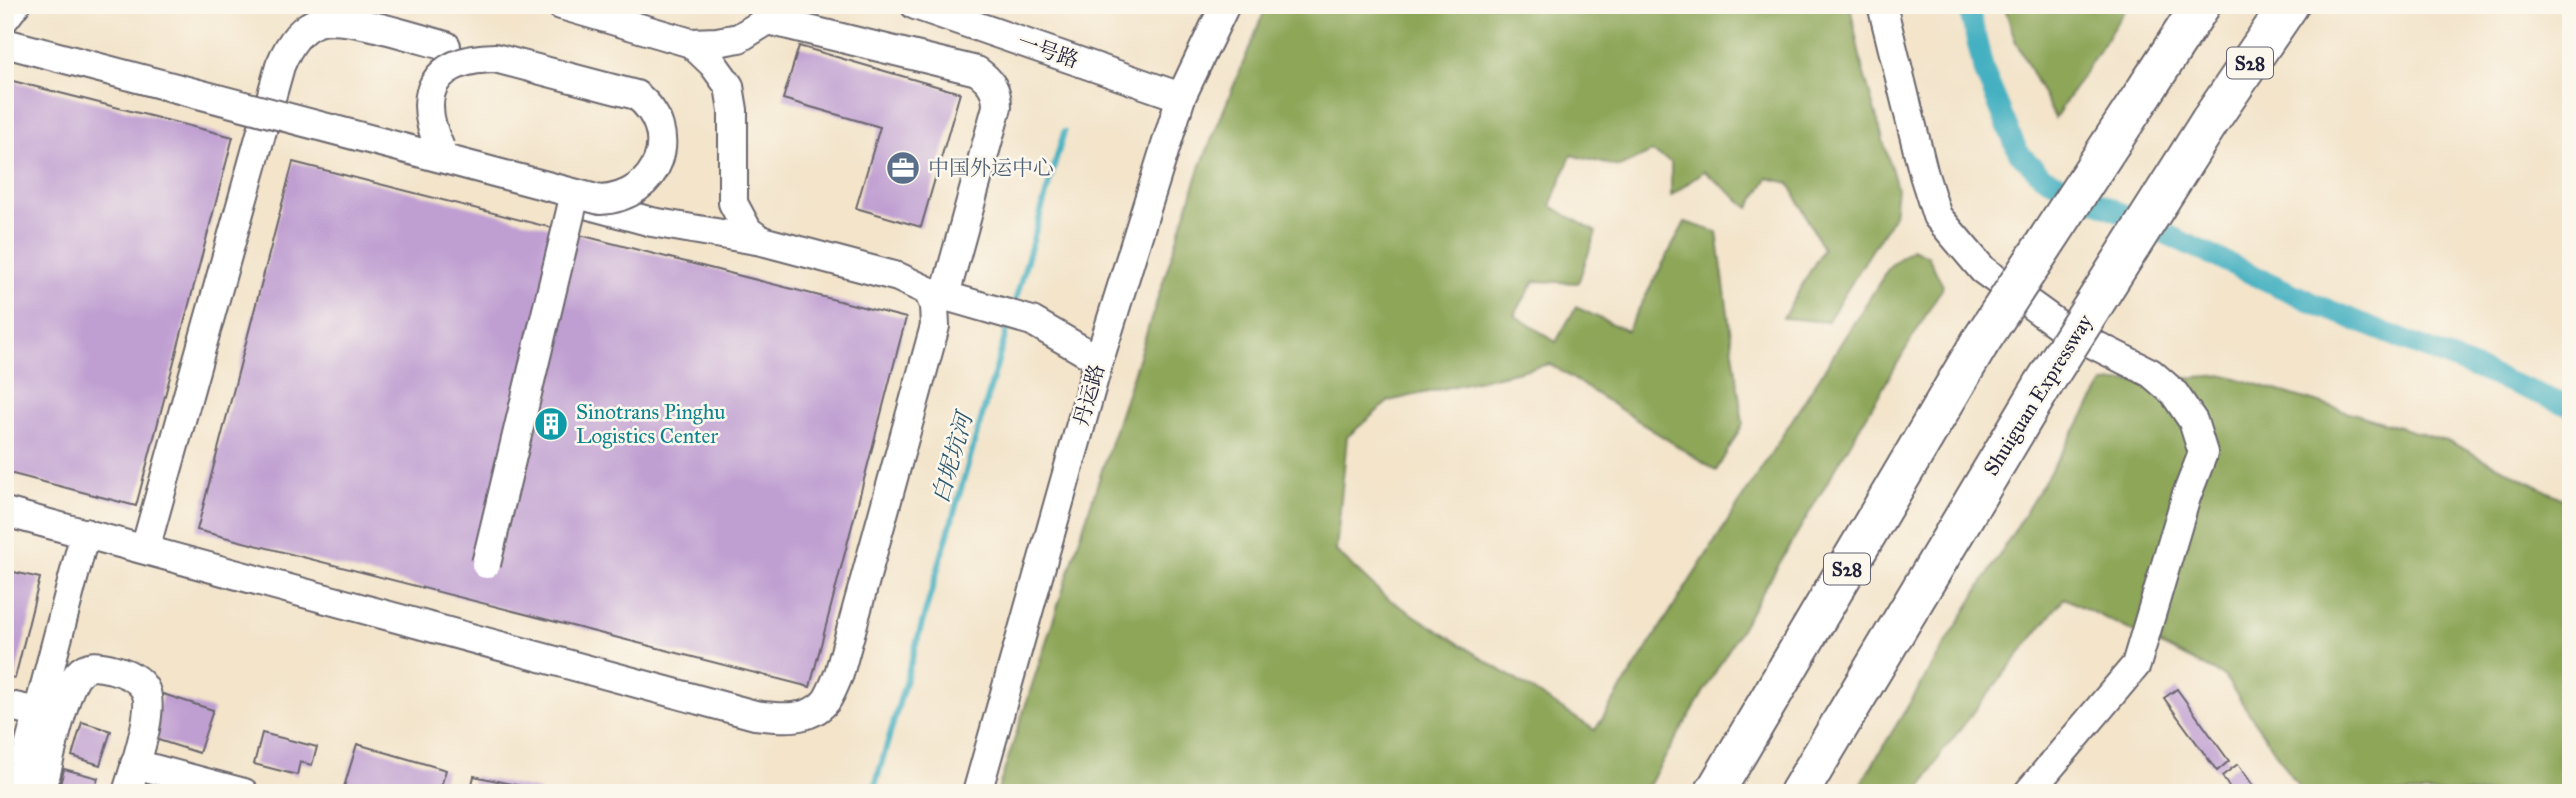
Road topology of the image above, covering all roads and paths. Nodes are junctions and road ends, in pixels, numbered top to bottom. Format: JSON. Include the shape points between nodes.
{"nodes":[{"id":1,"x":15,"y":5,"type":"edge"},
{"id":2,"x":561,"y":5,"type":"edge"},
{"id":3,"x":915,"y":5,"type":"edge"},
{"id":4,"x":1225,"y":5,"type":"edge"},
{"id":5,"x":1882,"y":5,"type":"edge"},
{"id":6,"x":2201,"y":5,"type":"edge"},
{"id":7,"x":2289,"y":5,"type":"edge"},
{"id":8,"x":5,"y":18,"type":"edge"},
{"id":9,"x":5,"y":43,"type":"edge"},
{"id":10,"x":691,"y":43,"type":"junction"},
{"id":11,"x":446,"y":46,"type":"dead end"},
{"id":12,"x":1181,"y":97,"type":"junction"},
{"id":13,"x":575,"y":194,"type":"junction"},
{"id":14,"x":762,"y":241,"type":"junction"},
{"id":15,"x":937,"y":293,"type":"junction"},
{"id":16,"x":1099,"y":360,"type":"junction"},
{"id":17,"x":5,"y":512,"type":"edge"},
{"id":18,"x":85,"y":533,"type":"junction"},
{"id":19,"x":145,"y":549,"type":"junction"},
{"id":20,"x":486,"y":564,"type":"dead end"},
{"id":21,"x":5,"y":705,"type":"edge"},
{"id":22,"x":38,"y":712,"type":"junction"},
{"id":23,"x":135,"y":764,"type":"junction"},
{"id":24,"x":17,"y":793,"type":"edge"},
{"id":25,"x":41,"y":793,"type":"edge"},
{"id":26,"x":127,"y":793,"type":"edge"},
{"id":27,"x":244,"y":793,"type":"edge"},
{"id":28,"x":977,"y":793,"type":"edge"},
{"id":29,"x":1714,"y":793,"type":"edge"},
{"id":30,"x":1799,"y":793,"type":"edge"},
{"id":31,"x":2028,"y":793,"type":"edge"}],
"edges":[{"from":1,"to":8,"type":"street"},
{"from":2,"to":10,"type":"street"},
{"from":3,"to":12,"type":"street","name":"一号路"},
{"from":4,"to":12,"type":"street","name":"丹运路"},
{"from":5,"to":31,"type":"street","via":[[1937,216],[1983,270],[2067,331],[2151,373],[2174,393],[2193,421],[2203,453],[2136,665]]},
{"from":6,"to":29,"type":"highway","number":"S28","bridge":true,"via":[[1979,344]]},
{"from":7,"to":30,"type":"highway","name":"Shuiguan Expressway","number":"S28","bridge":true,"via":[[2043,384]]},
{"from":9,"to":13,"type":"street","bridge":true},
{"from":10,"to":14,"type":"street","via":[[729,86],[733,203],[748,231]]},
{"from":10,"to":15,"type":"street","via":[[738,38],[768,20],[977,71],[988,79],[997,94],[997,107]]},
{"from":11,"to":19,"type":"street","via":[[346,21],[318,22],[301,32],[287,49]]},
{"from":12,"to":16,"type":"street","name":"丹运路"},
{"from":13,"to":14,"type":"street","bridge":true,"via":[[617,199],[635,190],[656,169],[661,146],[657,122],[645,102],[636,95],[495,58],[460,62],[440,76],[430,96],[428,120],[449,164],[460,171],[652,222]]},
{"from":13,"to":20,"type":"street","bridge":true},
{"from":14,"to":15,"type":"street","via":[[898,277]]},
{"from":15,"to":16,"type":"street","via":[[1032,321]]},
{"from":15,"to":19,"type":"street","via":[[935,326],[839,674],[825,702],[807,713],[788,719],[755,715]]},
{"from":16,"to":28,"type":"street","name":"丹运路"},
{"from":17,"to":18,"type":"street"},
{"from":18,"to":19,"type":"street"},
{"from":18,"to":22,"type":"street"},
{"from":21,"to":22,"type":"street"},
{"from":22,"to":24,"type":"street"},
{"from":23,"to":25,"type":"street","via":[[149,699],[144,688],[125,673],[97,665],[86,667],[69,691]]},
{"from":23,"to":26,"type":"street"},
{"from":23,"to":27,"type":"street"}]}
